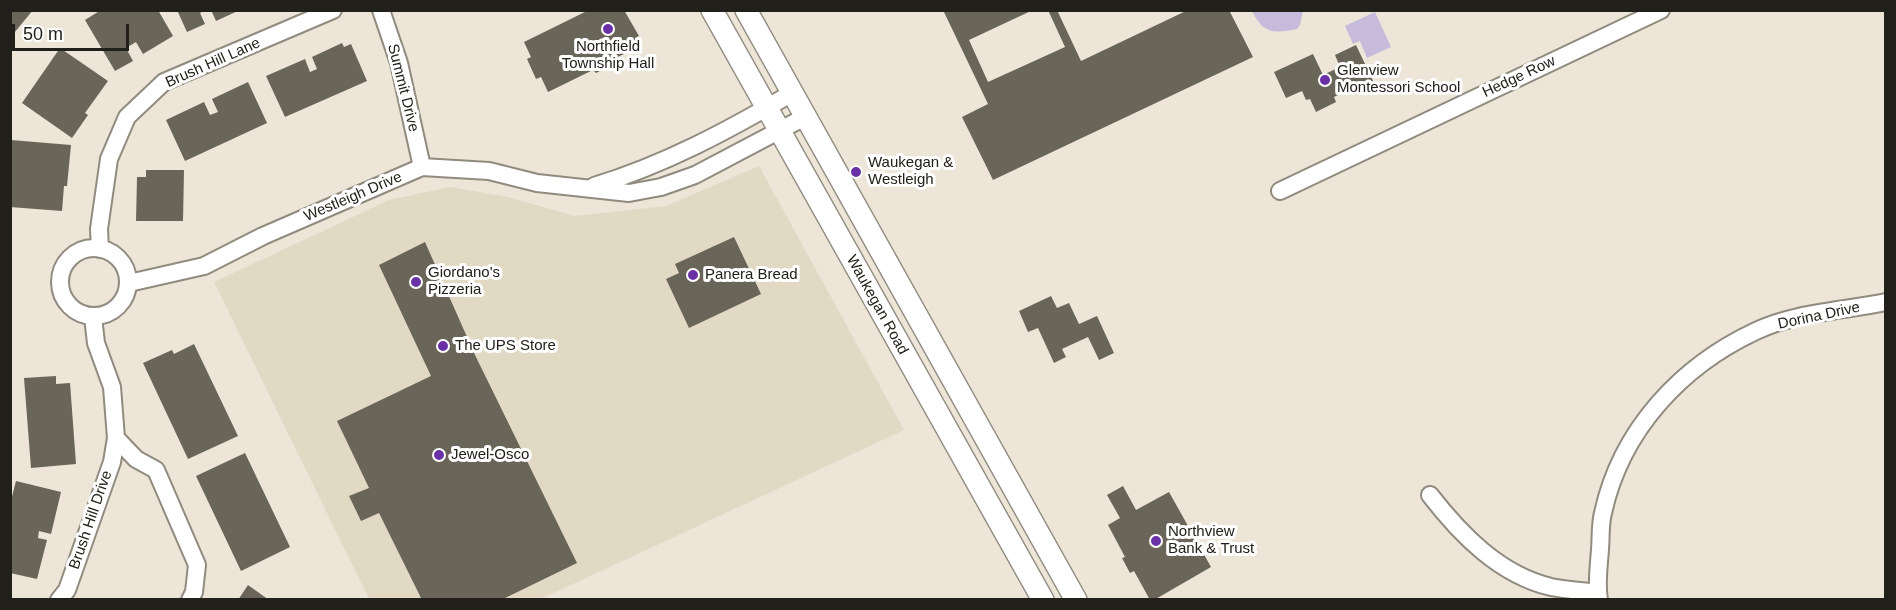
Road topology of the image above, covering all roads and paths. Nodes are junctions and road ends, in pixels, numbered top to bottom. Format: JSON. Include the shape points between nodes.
{"nodes":[{"id":1,"x":333,"y":10,"type":"edge"},
{"id":2,"x":381,"y":10,"type":"edge"},
{"id":3,"x":712,"y":10,"type":"edge"},
{"id":4,"x":746,"y":10,"type":"edge"},
{"id":5,"x":1661,"y":10,"type":"edge"},
{"id":6,"x":792,"y":93,"type":"junction"},
{"id":7,"x":767,"y":108,"type":"junction"},
{"id":8,"x":805,"y":117,"type":"junction"},
{"id":9,"x":778,"y":131,"type":"junction"},
{"id":10,"x":423,"y":167,"type":"junction"},
{"id":11,"x":587,"y":188,"type":"junction"},
{"id":12,"x":1280,"y":190,"type":"dead end"},
{"id":13,"x":100,"y":249,"type":"junction"},
{"id":14,"x":129,"y":283,"type":"junction"},
{"id":15,"x":1886,"y":302,"type":"edge"},
{"id":16,"x":93,"y":317,"type":"junction"},
{"id":17,"x":981,"y":429,"type":"junction"},
{"id":18,"x":116,"y":438,"type":"junction"},
{"id":19,"x":955,"y":443,"type":"junction"},
{"id":20,"x":1430,"y":495,"type":"dead end"},
{"id":21,"x":1598,"y":596,"type":"edge"},
{"id":22,"x":59,"y":600,"type":"edge"},
{"id":23,"x":190,"y":600,"type":"edge"},
{"id":24,"x":1043,"y":600,"type":"edge"},
{"id":25,"x":1076,"y":600,"type":"edge"}],
"edges":[{"from":1,"to":13,"type":"street","name":"Brush Hill Lane","via":[[164,82],[127,117],[109,159]]},
{"from":2,"to":10,"type":"street","name":"Summit Drive","via":[[399,63]]},
{"from":3,"to":7,"type":"main road","name":"Waukegan Road"},
{"from":4,"to":6,"type":"main road","name":"Waukegan Road"},
{"from":5,"to":12,"type":"street","name":"Hedge Row"},
{"from":6,"to":7,"type":"street","name":"Westleigh Drive"},
{"from":6,"to":8,"type":"main road","name":"Waukegan Road"},
{"from":7,"to":9,"type":"main road","name":"Waukegan Road"},
{"from":7,"to":11,"type":"street","name":"Westleigh Drive","via":[[675,156]]},
{"from":8,"to":9,"type":"street","name":"Westleigh Drive"},
{"from":8,"to":17,"type":"main road","name":"Waukegan Road"},
{"from":9,"to":11,"type":"street","name":"Westleigh Drive","via":[[695,176],[661,187],[628,193]]},
{"from":9,"to":19,"type":"main road","name":"Waukegan Road"},
{"from":10,"to":11,"type":"street","name":"Westleigh Drive","via":[[489,171],[537,183]]},
{"from":10,"to":14,"type":"street","name":"Westleigh Drive","via":[[263,236],[204,266]]},
{"from":13,"to":14,"type":"street","via":[[117,257],[128,273]]},
{"from":13,"to":16,"type":"street","via":[[83,250],[69,260],[60,283],[70,306]]},
{"from":14,"to":16,"type":"street","via":[[118,307]]},
{"from":15,"to":21,"type":"street","name":"Dorina Drive","via":[[1793,318],[1758,330],[1716,352],[1681,379],[1655,406],[1629,444],[1614,479],[1603,514]]},
{"from":16,"to":18,"type":"street","via":[[96,343],[112,387]]},
{"from":17,"to":19,"type":"main road"},
{"from":17,"to":25,"type":"main road","name":"Waukegan Road"},
{"from":18,"to":22,"type":"street","name":"Brush Hill Drive","via":[[67,590]]},
{"from":18,"to":23,"type":"street","via":[[136,459],[156,470],[197,565]]},
{"from":19,"to":24,"type":"main road","name":"Waukegan Road"},
{"from":20,"to":21,"type":"street","name":"Dorina Drive","via":[[1450,522],[1499,564],[1550,587]]}]}
